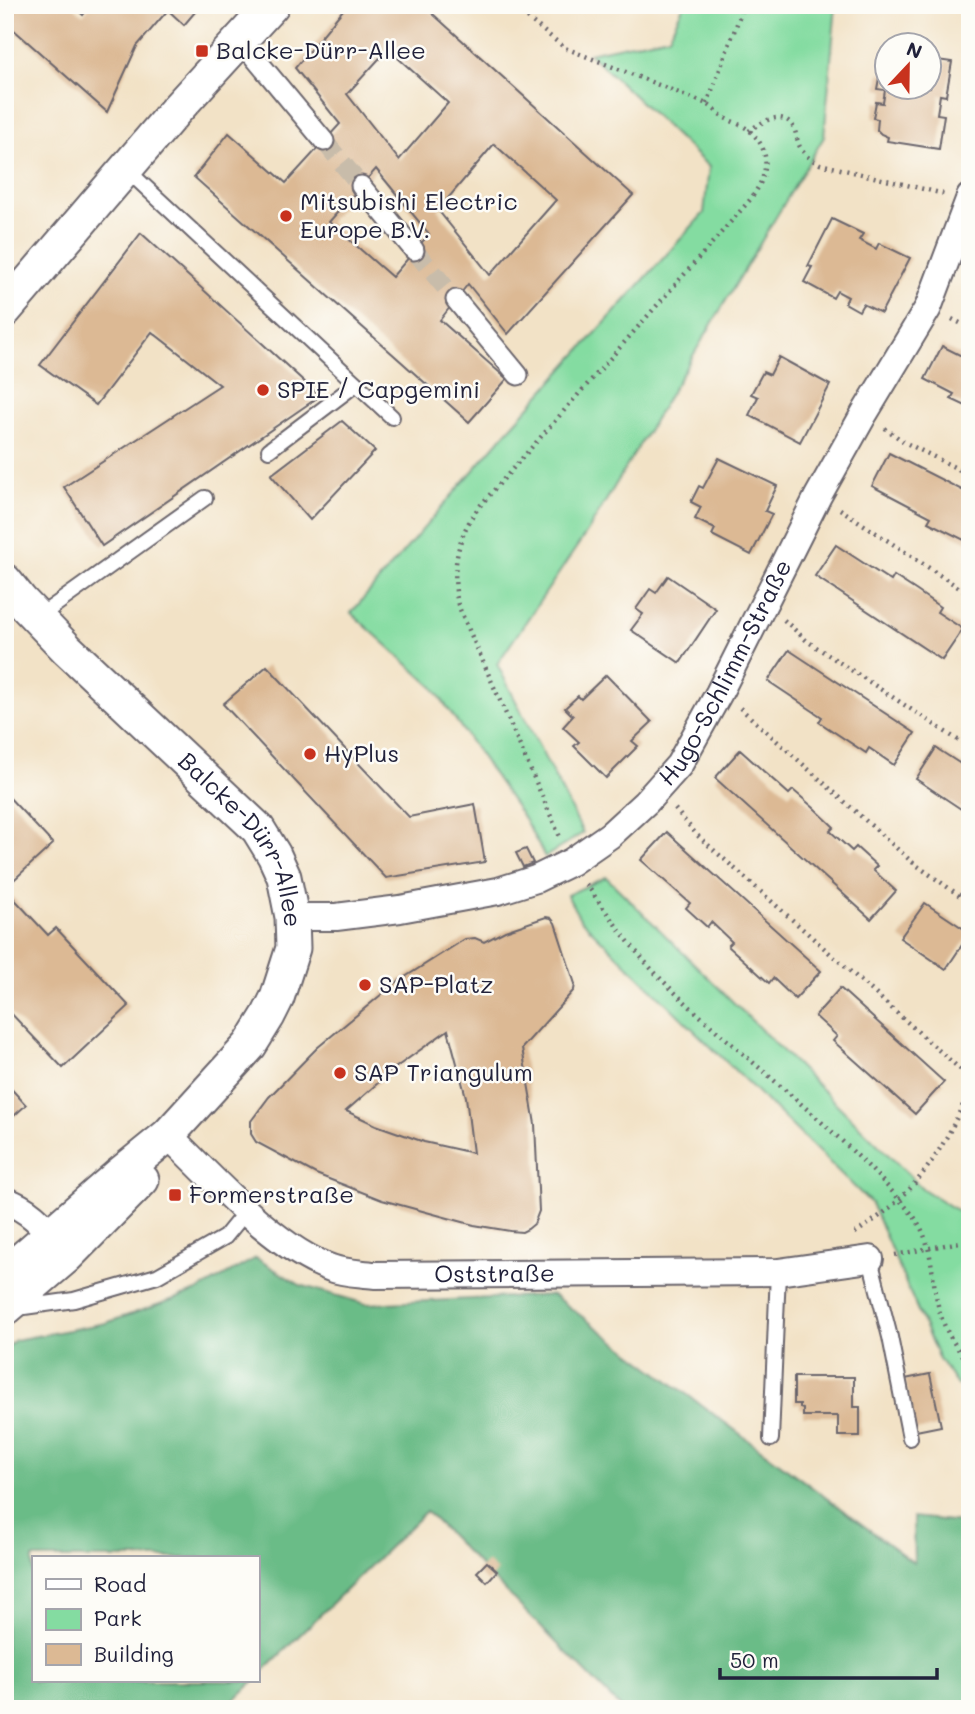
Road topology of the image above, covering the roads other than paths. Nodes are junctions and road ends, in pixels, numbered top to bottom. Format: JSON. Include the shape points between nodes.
{"nodes":[{"id":1,"x":272,"y":5,"type":"edge"},
{"id":2,"x":240,"y":40,"type":"junction"},
{"id":3,"x":324,"y":141,"type":"tunnel mouth"},
{"id":4,"x":126,"y":169,"type":"junction"},
{"id":5,"x":361,"y":186,"type":"tunnel mouth"},
{"id":6,"x":969,"y":199,"type":"edge"},
{"id":7,"x":415,"y":250,"type":"tunnel mouth"},
{"id":8,"x":456,"y":300,"type":"tunnel mouth"},
{"id":9,"x":5,"y":310,"type":"edge"},
{"id":10,"x":518,"y":375,"type":"dead end"},
{"id":11,"x":356,"y":383,"type":"junction"},
{"id":12,"x":392,"y":417,"type":"dead end"},
{"id":13,"x":269,"y":450,"type":"dead end"},
{"id":14,"x":205,"y":498,"type":"dead end"},
{"id":15,"x":5,"y":580,"type":"edge"},
{"id":16,"x":37,"y":618,"type":"junction"},
{"id":17,"x":292,"y":917,"type":"junction"},
{"id":18,"x":168,"y":1135,"type":"junction"},
{"id":19,"x":5,"y":1202,"type":"edge"},
{"id":20,"x":247,"y":1210,"type":"junction"},
{"id":21,"x":59,"y":1246,"type":"junction"},
{"id":22,"x":870,"y":1259,"type":"joint"},
{"id":23,"x":778,"y":1272,"type":"junction"},
{"id":24,"x":5,"y":1274,"type":"edge"},
{"id":25,"x":5,"y":1309,"type":"edge"},
{"id":26,"x":911,"y":1438,"type":"dead end"},
{"id":27,"x":771,"y":1439,"type":"dead end"}],
"edges":[{"from":1,"to":2,"type":"street"},
{"from":2,"to":3,"type":"street"},
{"from":2,"to":4,"type":"street"},
{"from":4,"to":9,"type":"street"},
{"from":4,"to":11,"type":"lane"},
{"from":5,"to":7,"type":"street"},
{"from":6,"to":17,"type":"street","name":"Hugo-Schlimm-Straße","via":[[928,307],[818,496],[679,765],[646,802],[610,835],[536,879],[450,901],[365,914]]},
{"from":8,"to":10,"type":"street"},
{"from":11,"to":12,"type":"lane"},
{"from":11,"to":13,"type":"lane"},
{"from":14,"to":16,"type":"lane"},
{"from":15,"to":16,"type":"street","name":"Balcke-Dürr-Allee"},
{"from":16,"to":17,"type":"street","name":"Balcke-Dürr-Allee","via":[[258,829],[284,877]]},
{"from":17,"to":18,"type":"street","name":"Balcke-Dürr-Allee","via":[[293,948],[268,1016],[250,1045]]},
{"from":18,"to":20,"type":"street","name":"Oststraße"},
{"from":18,"to":21,"type":"street","name":"Balcke-Dürr-Allee","via":[[120,1174]]},
{"from":19,"to":21,"type":"street","via":[[25,1210]]},
{"from":20,"to":23,"type":"street","name":"Oststraße","via":[[307,1258],[334,1269],[374,1275]]},
{"from":20,"to":25,"type":"lane","via":[[225,1237],[157,1276],[74,1300]]},
{"from":21,"to":24,"type":"street","name":"Balcke-Dürr-Allee"},
{"from":21,"to":25,"type":"street","name":"Balcke-Dürr-Allee"},
{"from":22,"to":23,"type":"street","name":"Oststraße"},
{"from":22,"to":26,"type":"lane"},
{"from":23,"to":27,"type":"lane"}]}
